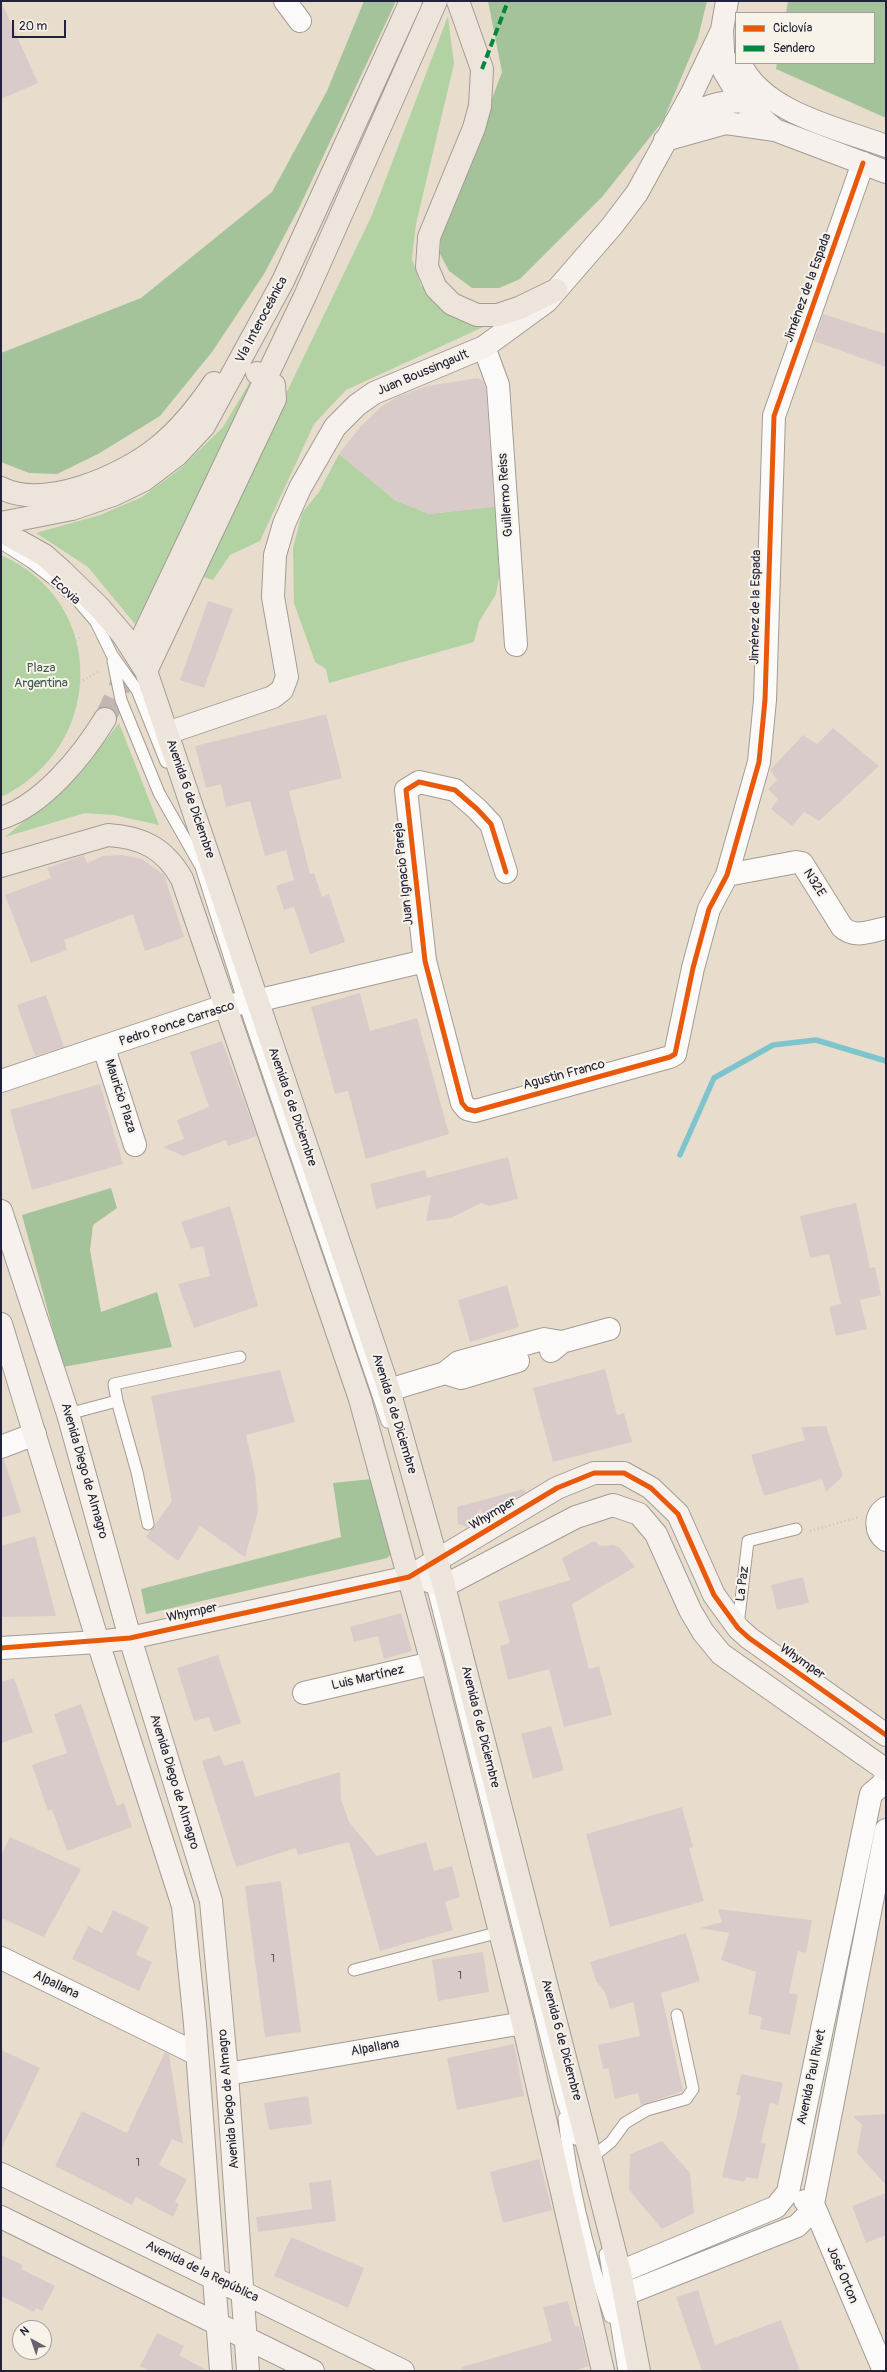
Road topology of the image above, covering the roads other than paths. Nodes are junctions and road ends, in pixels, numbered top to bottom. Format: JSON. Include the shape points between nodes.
{"nodes":[{"id":1,"x":285,"y":1,"type":"edge"},
{"id":2,"x":411,"y":1,"type":"edge"},
{"id":3,"x":436,"y":1,"type":"edge"},
{"id":4,"x":458,"y":1,"type":"edge"},
{"id":5,"x":727,"y":1,"type":"edge"},
{"id":6,"x":741,"y":1,"type":"edge"},
{"id":7,"x":739,"y":12,"type":"edge"},
{"id":8,"x":300,"y":21,"type":"dead end"},
{"id":9,"x":729,"y":32,"type":"edge"},
{"id":10,"x":735,"y":48,"type":"edge"},
{"id":11,"x":740,"y":64,"type":"edge"},
{"id":12,"x":742,"y":100,"type":"junction"},
{"id":13,"x":786,"y":109,"type":"junction"},
{"id":14,"x":775,"y":130,"type":"junction"},
{"id":15,"x":670,"y":131,"type":"junction"},
{"id":16,"x":886,"y":146,"type":"edge"},
{"id":17,"x":863,"y":163,"type":"junction"},
{"id":18,"x":886,"y":172,"type":"edge"},
{"id":19,"x":321,"y":197,"type":"junction"},
{"id":20,"x":344,"y":208,"type":"junction"},
{"id":21,"x":283,"y":281,"type":"junction"},
{"id":22,"x":556,"y":290,"type":"junction"},
{"id":23,"x":267,"y":310,"type":"junction"},
{"id":24,"x":291,"y":325,"type":"junction"},
{"id":25,"x":484,"y":347,"type":"junction"},
{"id":26,"x":238,"y":364,"type":"junction"},
{"id":27,"x":266,"y":378,"type":"junction"},
{"id":28,"x":1,"y":488,"type":"edge"},
{"id":29,"x":1,"y":523,"type":"edge"},
{"id":30,"x":1,"y":531,"type":"edge"},
{"id":31,"x":1,"y":543,"type":"edge"},
{"id":32,"x":142,"y":638,"type":"tunnel mouth"},
{"id":33,"x":516,"y":645,"type":"dead end"},
{"id":34,"x":112,"y":655,"type":"junction"},
{"id":35,"x":146,"y":671,"type":"junction"},
{"id":36,"x":105,"y":719,"type":"tunnel mouth"},
{"id":37,"x":167,"y":733,"type":"junction"},
{"id":38,"x":3,"y":818,"type":"edge"},
{"id":39,"x":200,"y":865,"type":"junction"},
{"id":40,"x":1,"y":866,"type":"edge"},
{"id":41,"x":506,"y":872,"type":"dead end"},
{"id":42,"x":727,"y":875,"type":"junction"},
{"id":43,"x":886,"y":928,"type":"edge"},
{"id":44,"x":425,"y":961,"type":"junction"},
{"id":45,"x":241,"y":1004,"type":"junction"},
{"id":46,"x":104,"y":1048,"type":"junction"},
{"id":47,"x":675,"y":1054,"type":"joint"},
{"id":48,"x":1,"y":1082,"type":"edge"},
{"id":49,"x":462,"y":1103,"type":"joint"},
{"id":50,"x":135,"y":1145,"type":"dead end"},
{"id":51,"x":1,"y":1212,"type":"edge"},
{"id":52,"x":1,"y":1324,"type":"edge"},
{"id":53,"x":609,"y":1328,"type":"dead end"},
{"id":54,"x":240,"y":1357,"type":"dead end"},
{"id":55,"x":389,"y":1390,"type":"junction"},
{"id":56,"x":117,"y":1401,"type":"junction"},
{"id":57,"x":68,"y":1414,"type":"junction"},
{"id":58,"x":35,"y":1434,"type":"junction"},
{"id":59,"x":1,"y":1447,"type":"edge"},
{"id":60,"x":883,"y":1511,"type":"edge"},
{"id":61,"x":148,"y":1524,"type":"dead end"},
{"id":62,"x":796,"y":1529,"type":"road end"},
{"id":63,"x":886,"y":1540,"type":"edge"},
{"id":64,"x":430,"y":1574,"type":"junction"},
{"id":65,"x":738,"y":1628,"type":"junction"},
{"id":66,"x":130,"y":1638,"type":"junction"},
{"id":67,"x":98,"y":1642,"type":"junction"},
{"id":68,"x":1,"y":1648,"type":"edge"},
{"id":69,"x":432,"y":1663,"type":"junction"},
{"id":70,"x":304,"y":1693,"type":"dead end"},
{"id":71,"x":886,"y":1735,"type":"edge"},
{"id":72,"x":885,"y":1779,"type":"edge"},
{"id":73,"x":886,"y":1830,"type":"edge"},
{"id":74,"x":500,"y":1932,"type":"junction"},
{"id":75,"x":1,"y":1958,"type":"edge"},
{"id":76,"x":354,"y":1970,"type":"dead end"},
{"id":77,"x":676,"y":2015,"type":"dead end"},
{"id":78,"x":523,"y":2023,"type":"junction"},
{"id":79,"x":197,"y":2054,"type":"junction"},
{"id":80,"x":227,"y":2074,"type":"junction"},
{"id":81,"x":562,"y":2101,"type":"junction"},
{"id":82,"x":591,"y":2158,"type":"junction"},
{"id":83,"x":1,"y":2174,"type":"edge"},
{"id":84,"x":788,"y":2192,"type":"junction"},
{"id":85,"x":813,"y":2204,"type":"junction"},
{"id":86,"x":757,"y":2216,"type":"junction"},
{"id":87,"x":1,"y":2217,"type":"edge"},
{"id":88,"x":766,"y":2238,"type":"junction"},
{"id":89,"x":620,"y":2272,"type":"junction"},
{"id":90,"x":215,"y":2279,"type":"junction"},
{"id":91,"x":243,"y":2292,"type":"junction"},
{"id":92,"x":623,"y":2295,"type":"junction"},
{"id":93,"x":218,"y":2324,"type":"junction"},
{"id":94,"x":246,"y":2337,"type":"junction"},
{"id":95,"x":618,"y":2342,"type":"junction"},
{"id":96,"x":221,"y":2371,"type":"edge"},
{"id":97,"x":248,"y":2371,"type":"edge"},
{"id":98,"x":313,"y":2371,"type":"edge"},
{"id":99,"x":403,"y":2371,"type":"edge"},
{"id":100,"x":603,"y":2371,"type":"edge"},
{"id":101,"x":624,"y":2371,"type":"edge"},
{"id":102,"x":639,"y":2371,"type":"edge"},
{"id":103,"x":884,"y":2371,"type":"edge"}],
"edges":[{"from":1,"to":8,"type":"street"},
{"from":2,"to":19,"type":"main road","name":"Vía Interoceánica"},
{"from":3,"to":20,"type":"main road","name":"Vía Interoceánica"},
{"from":4,"to":22,"type":"main road","via":[[482,69],[480,106],[474,128],[429,237],[427,267],[436,288],[452,304],[477,315],[498,315],[520,308]]},
{"from":5,"to":9,"type":"main road"},
{"from":6,"to":7,"type":"main road"},
{"from":9,"to":10,"type":"main road"},
{"from":9,"to":12,"type":"main road","via":[[724,70]]},
{"from":9,"to":15,"type":"main road","name":"Juan Boussingault"},
{"from":11,"to":13,"type":"main road","via":[[746,77],[756,87]]},
{"from":12,"to":13,"type":"main road"},
{"from":12,"to":14,"type":"main road"},
{"from":12,"to":15,"type":"main road","via":[[706,107]]},
{"from":13,"to":16,"type":"main road"},
{"from":14,"to":15,"type":"main road","via":[[726,123]]},
{"from":14,"to":17,"type":"main road"},
{"from":15,"to":22,"type":"main road","name":"Juan Boussingault","via":[[637,193]]},
{"from":17,"to":18,"type":"main road"},
{"from":17,"to":42,"type":"street","name":"Jiménez de la Espada","via":[[774,416],[765,700],[759,762]]},
{"from":19,"to":20,"type":"main road"},
{"from":19,"to":21,"type":"main road","name":"Vía Interoceánica"},
{"from":20,"to":24,"type":"main road","name":"Vía Interoceánica"},
{"from":21,"to":23,"type":"main road","name":"Vía Interoceánica"},
{"from":21,"to":28,"type":"main road","via":[[195,410],[158,448],[119,472],[76,488],[41,496],[11,493]]},
{"from":22,"to":25,"type":"main road","name":"Juan Boussingault","via":[[535,311]]},
{"from":23,"to":24,"type":"main road"},
{"from":23,"to":26,"type":"main road","name":"Vía Interoceánica"},
{"from":24,"to":27,"type":"main road","name":"Vía Interoceánica"},
{"from":25,"to":33,"type":"street","name":"Guillermo Reiss","via":[[498,385]]},
{"from":25,"to":37,"type":"main road","name":"Juan Boussingault","via":[[374,393],[357,405],[335,427],[300,488],[284,524],[275,555],[273,597],[287,677],[282,690],[273,697]]},
{"from":26,"to":27,"type":"main road"},
{"from":26,"to":29,"type":"main road","name":"Vía Interoceánica","via":[[204,426],[177,455],[144,480],[72,510]]},
{"from":27,"to":32,"type":"main road","name":"Vía Interoceánica"},
{"from":27,"to":35,"type":"main road","via":[[274,385],[275,400]]},
{"from":30,"to":35,"type":"main road","name":"Avenida 6 de Diciembre","via":[[44,555],[62,571],[118,630]]},
{"from":31,"to":34,"type":"lane","name":"Ecovia","via":[[31,562],[78,601],[96,622]]},
{"from":34,"to":39,"type":"lane","via":[[122,700],[142,753],[159,793]]},
{"from":34,"to":39,"type":"lane","via":[[137,690],[177,787]]},
{"from":35,"to":37,"type":"main road","name":"Avenida 6 de Diciembre"},
{"from":36,"to":38,"type":"main road","via":[[82,754],[60,778],[28,803]]},
{"from":37,"to":45,"type":"main road","name":"Avenida 6 de Diciembre","via":[[196,816]]},
{"from":39,"to":45,"type":"lane"},
{"from":40,"to":45,"type":"main road","name":"Avenida 6 de Diciembre","via":[[108,835],[140,841],[156,850],[172,861],[182,879]]},
{"from":41,"to":44,"type":"street","name":"Juan Ignacio Pareja","via":[[492,824],[455,790],[419,782],[406,790]]},
{"from":42,"to":43,"type":"street","name":"N32E","via":[[802,863],[848,933],[856,935]]},
{"from":42,"to":47,"type":"street","name":"Jiménez de la Espada","via":[[709,909],[693,968]]},
{"from":44,"to":45,"type":"street","name":"Pedro Ponce Carrasco"},
{"from":44,"to":49,"type":"street","name":"Juan Ignacio Pareja"},
{"from":45,"to":46,"type":"street","name":"Pedro Ponce Carrasco"},
{"from":45,"to":55,"type":"main road","name":"Avenida 6 de Diciembre"},
{"from":45,"to":64,"type":"main road","name":"Avenida 6 de Diciembre","via":[[360,1399]]},
{"from":46,"to":48,"type":"street","name":"Pedro Ponce Carrasco"},
{"from":46,"to":50,"type":"street","name":"Mauricio Plaza"},
{"from":47,"to":49,"type":"street","name":"Agustin Franco","via":[[475,1111],[467,1109]]},
{"from":51,"to":57,"type":"main road","name":"Avenida Diego de Almagro"},
{"from":52,"to":58,"type":"main road","name":"Avenida Diego de Almagro"},
{"from":53,"to":55,"type":"street","via":[[562,1342],[544,1339],[459,1362],[445,1373]]},
{"from":54,"to":56,"type":"lane","via":[[114,1384]]},
{"from":55,"to":64,"type":"main road","name":"Avenida 6 de Diciembre"},
{"from":56,"to":57,"type":"lane"},
{"from":56,"to":61,"type":"lane","via":[[137,1472]]},
{"from":57,"to":66,"type":"main road","name":"Avenida Diego de Almagro"},
{"from":58,"to":59,"type":"street"},
{"from":58,"to":67,"type":"main road","name":"Avenida Diego de Almagro"},
{"from":60,"to":63,"type":"street","via":[[878,1532]]},
{"from":62,"to":65,"type":"lane","name":"La Paz","via":[[748,1541]]},
{"from":64,"to":65,"type":"main road","name":"Whymper","via":[[557,1488],[594,1473],[624,1474],[651,1488],[678,1514],[714,1595]]},
{"from":64,"to":66,"type":"main road","name":"Whymper"},
{"from":64,"to":69,"type":"main road","name":"Avenida 6 de Diciembre"},
{"from":64,"to":72,"type":"main road","name":"Whymper","via":[[613,1505],[639,1514],[656,1534],[690,1610],[703,1632],[721,1654]]},
{"from":64,"to":81,"type":"lane"},
{"from":64,"to":82,"type":"main road","name":"Avenida 6 de Diciembre"},
{"from":65,"to":71,"type":"main road","name":"Whymper"},
{"from":66,"to":67,"type":"main road","name":"Whymper"},
{"from":66,"to":80,"type":"main road","name":"Avenida Diego de Almagro","via":[[211,1901]]},
{"from":67,"to":68,"type":"street","name":"Whymper"},
{"from":67,"to":79,"type":"main road","name":"Avenida Diego de Almagro","via":[[183,1906]]},
{"from":69,"to":70,"type":"street","name":"Luis Martínez"},
{"from":69,"to":74,"type":"main road","name":"Avenida 6 de Diciembre"},
{"from":72,"to":84,"type":"street","name":"Avenida Paul Rivet","via":[[871,1794]]},
{"from":73,"to":85,"type":"street","name":"Avenida Paul Rivet"},
{"from":74,"to":76,"type":"lane"},
{"from":74,"to":78,"type":"main road","name":"Avenida 6 de Diciembre"},
{"from":75,"to":79,"type":"street","name":"Alpallana"},
{"from":77,"to":82,"type":"lane","via":[[694,2089],[686,2100],[647,2110],[624,2123],[611,2142]]},
{"from":78,"to":80,"type":"street","name":"Alpallana"},
{"from":78,"to":100,"type":"main road","name":"Avenida 6 de Diciembre"},
{"from":79,"to":90,"type":"main road","name":"Avenida Diego de Almagro"},
{"from":80,"to":91,"type":"main road","name":"Avenida Diego de Almagro"},
{"from":81,"to":95,"type":"lane","via":[[568,2156],[591,2261]]},
{"from":81,"to":95,"type":"lane","via":[[593,2196],[607,2261]]},
{"from":82,"to":89,"type":"main road","name":"Avenida 6 de Diciembre"},
{"from":83,"to":90,"type":"main road","name":"Avenida de la República"},
{"from":84,"to":85,"type":"street"},
{"from":84,"to":86,"type":"street","name":"Avenida Paul Rivet","via":[[776,2207]]},
{"from":85,"to":88,"type":"street","name":"Avenida Paul Rivet","via":[[806,2218],[797,2226]]},
{"from":85,"to":103,"type":"street","name":"José Orton"},
{"from":86,"to":88,"type":"street"},
{"from":86,"to":89,"type":"street","name":"Avenida Paul Rivet"},
{"from":87,"to":93,"type":"main road"},
{"from":88,"to":92,"type":"street","name":"Avenida Paul Rivet"},
{"from":89,"to":92,"type":"main road","name":"Avenida 6 de Diciembre"},
{"from":90,"to":91,"type":"main road","name":"Avenida de la República"},
{"from":90,"to":93,"type":"main road","name":"Avenida Diego de Almagro"},
{"from":91,"to":94,"type":"main road","name":"Avenida Diego de Almagro"},
{"from":91,"to":99,"type":"main road","name":"Avenida de la República"},
{"from":92,"to":102,"type":"main road","name":"Avenida 6 de Diciembre"},
{"from":93,"to":94,"type":"main road"},
{"from":93,"to":96,"type":"main road","name":"Avenida Diego de Almagro"},
{"from":94,"to":97,"type":"main road","name":"Avenida Diego de Almagro"},
{"from":94,"to":98,"type":"main road"},
{"from":95,"to":101,"type":"lane"}]}
